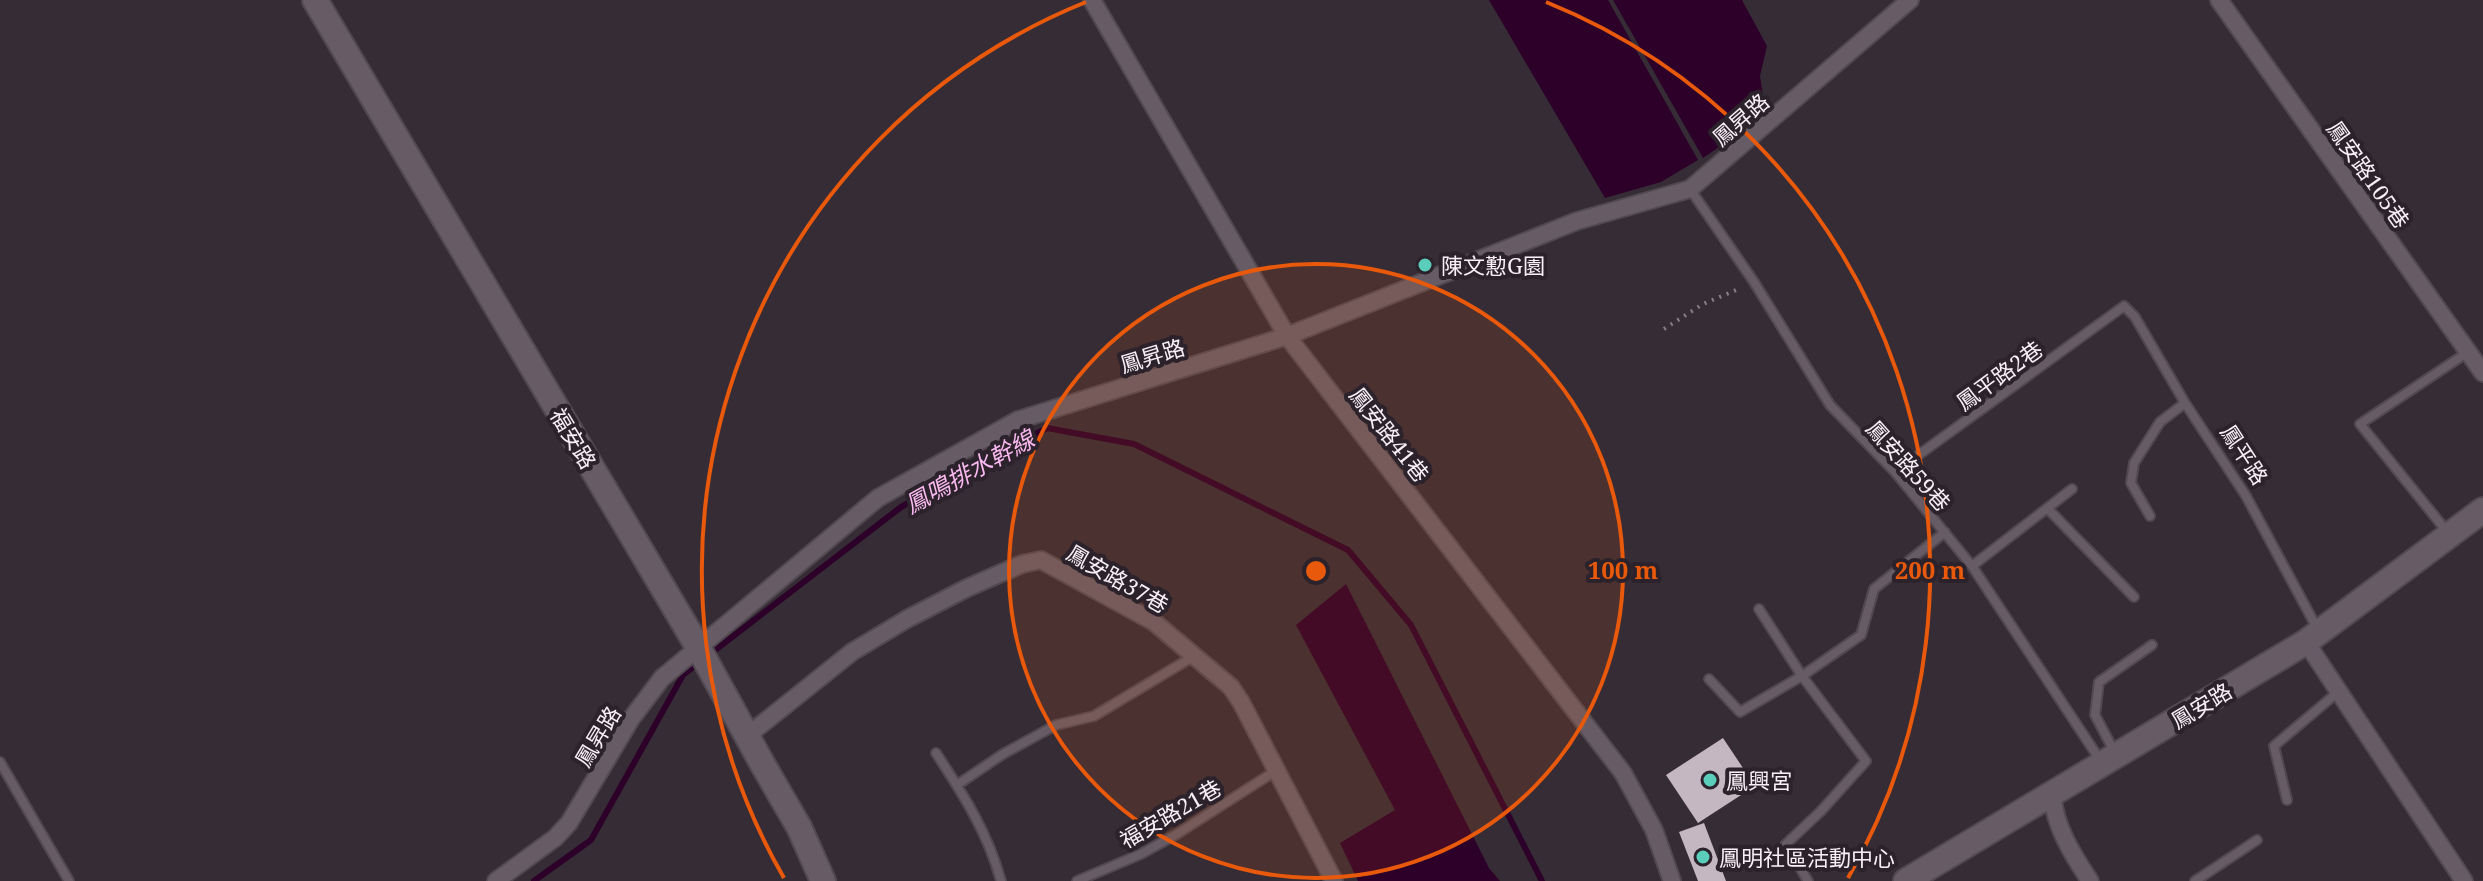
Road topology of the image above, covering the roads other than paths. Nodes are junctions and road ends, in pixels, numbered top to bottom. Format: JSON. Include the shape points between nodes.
{"nodes":[{"id":1,"x":315,"y":0,"type":"edge"},
{"id":2,"x":1092,"y":0,"type":"edge"},
{"id":3,"x":1910,"y":0,"type":"edge"},
{"id":4,"x":2219,"y":0,"type":"edge"},
{"id":5,"x":1690,"y":189,"type":"junction"},
{"id":6,"x":2124,"y":306,"type":"joint"},
{"id":7,"x":1287,"y":336,"type":"junction"},
{"id":8,"x":2468,"y":352,"type":"junction"},
{"id":9,"x":2483,"y":373,"type":"edge"},
{"id":10,"x":2185,"y":403,"type":"junction"},
{"id":11,"x":1895,"y":472,"type":"junction"},
{"id":12,"x":2072,"y":489,"type":"dead end"},
{"id":13,"x":2047,"y":508,"type":"junction"},
{"id":14,"x":2483,"y":510,"type":"edge"},
{"id":15,"x":2150,"y":516,"type":"dead end"},
{"id":16,"x":1945,"y":532,"type":"junction"},
{"id":17,"x":2449,"y":534,"type":"junction"},
{"id":18,"x":1972,"y":566,"type":"junction"},
{"id":19,"x":2134,"y":597,"type":"dead end"},
{"id":20,"x":1759,"y":609,"type":"dead end"},
{"id":21,"x":2313,"y":637,"type":"junction"},
{"id":22,"x":2152,"y":645,"type":"dead end"},
{"id":23,"x":698,"y":647,"type":"junction"},
{"id":24,"x":1195,"y":655,"type":"junction"},
{"id":25,"x":1802,"y":676,"type":"junction"},
{"id":26,"x":1709,"y":679,"type":"dead end"},
{"id":27,"x":2339,"y":691,"type":"junction"},
{"id":28,"x":747,"y":736,"type":"junction"},
{"id":29,"x":936,"y":753,"type":"dead end"},
{"id":30,"x":2110,"y":760,"type":"junction"},
{"id":31,"x":0,"y":762,"type":"edge"},
{"id":32,"x":1277,"y":770,"type":"junction"},
{"id":33,"x":957,"y":785,"type":"junction"},
{"id":34,"x":2053,"y":795,"type":"junction"},
{"id":35,"x":2287,"y":800,"type":"dead end"},
{"id":36,"x":2257,"y":840,"type":"dead end"},
{"id":37,"x":69,"y":881,"type":"edge"},
{"id":38,"x":496,"y":881,"type":"edge"},
{"id":39,"x":823,"y":881,"type":"edge"},
{"id":40,"x":1001,"y":881,"type":"edge"},
{"id":41,"x":1077,"y":881,"type":"edge"},
{"id":42,"x":1334,"y":881,"type":"edge"},
{"id":43,"x":1672,"y":881,"type":"edge"},
{"id":44,"x":1808,"y":881,"type":"edge"},
{"id":45,"x":1906,"y":881,"type":"edge"},
{"id":46,"x":2090,"y":881,"type":"edge"},
{"id":47,"x":2195,"y":881,"type":"edge"},
{"id":48,"x":2464,"y":881,"type":"edge"}],
"edges":[{"from":1,"to":23,"type":"street","name":"福安路"},
{"from":2,"to":7,"type":"street","name":"鳳安路41巷"},
{"from":3,"to":5,"type":"street","name":"鳳昇路"},
{"from":4,"to":8,"type":"street","name":"鳳安路105巷"},
{"from":5,"to":7,"type":"street","name":"鳳昇路","via":[[1577,221]]},
{"from":5,"to":11,"type":"lane","name":"鳳安路59巷","via":[[1830,405]]},
{"from":6,"to":10,"type":"lane","name":"鳳平路"},
{"from":6,"to":11,"type":"lane","name":"鳳平路2巷"},
{"from":7,"to":23,"type":"street","name":"鳳昇路","via":[[1018,420],[878,498]]},
{"from":7,"to":43,"type":"street","name":"鳳安路41巷","via":[[1623,773],[1654,830]]},
{"from":8,"to":9,"type":"street","name":"鳳安路105巷"},
{"from":8,"to":17,"type":"lane","via":[[2360,424]]},
{"from":10,"to":15,"type":"lane","via":[[2160,422],[2134,463],[2131,483]]},
{"from":10,"to":21,"type":"lane","name":"鳳平路","via":[[2246,496]]},
{"from":11,"to":16,"type":"lane","name":"鳳安路59巷"},
{"from":12,"to":13,"type":"lane"},
{"from":13,"to":18,"type":"lane"},
{"from":13,"to":19,"type":"lane"},
{"from":14,"to":17,"type":"street","name":"鳳安路"},
{"from":16,"to":18,"type":"lane","name":"鳳安路59巷"},
{"from":16,"to":25,"type":"lane","via":[[1874,589],[1861,635]]},
{"from":17,"to":21,"type":"street","name":"鳳安路"},
{"from":18,"to":30,"type":"lane","name":"鳳安路59巷"},
{"from":20,"to":25,"type":"lane"},
{"from":21,"to":27,"type":"street","name":"鳳平路"},
{"from":21,"to":30,"type":"street","name":"鳳安路"},
{"from":22,"to":30,"type":"lane","via":[[2099,682],[2095,715]]},
{"from":23,"to":28,"type":"street","name":"福安路"},
{"from":23,"to":38,"type":"street","name":"鳳昇路","via":[[662,678],[631,719],[569,823]]},
{"from":24,"to":28,"type":"street","name":"鳳安路37巷","via":[[1154,622],[1070,574],[1032,561],[967,588],[852,652]]},
{"from":24,"to":32,"type":"street","name":"鳳安路37巷","via":[[1231,687]]},
{"from":24,"to":33,"type":"lane","via":[[1094,716],[1056,725]]},
{"from":25,"to":26,"type":"lane","via":[[1740,712]]},
{"from":25,"to":44,"type":"lane","via":[[1866,761],[1786,844]]},
{"from":27,"to":35,"type":"lane","via":[[2274,746]]},
{"from":27,"to":48,"type":"street","name":"鳳平路"},
{"from":28,"to":39,"type":"street","name":"福安路"},
{"from":29,"to":33,"type":"lane"},
{"from":30,"to":34,"type":"street","name":"鳳安路"},
{"from":31,"to":37,"type":"lane"},
{"from":32,"to":41,"type":"lane","name":"福安路21巷","via":[[1141,854]]},
{"from":32,"to":42,"type":"street","name":"鳳安路37巷"},
{"from":33,"to":40,"type":"lane","via":[[973,809]]},
{"from":34,"to":45,"type":"street","name":"鳳安路"},
{"from":34,"to":46,"type":"street","via":[[2059,824]]},
{"from":36,"to":47,"type":"lane"}]}
